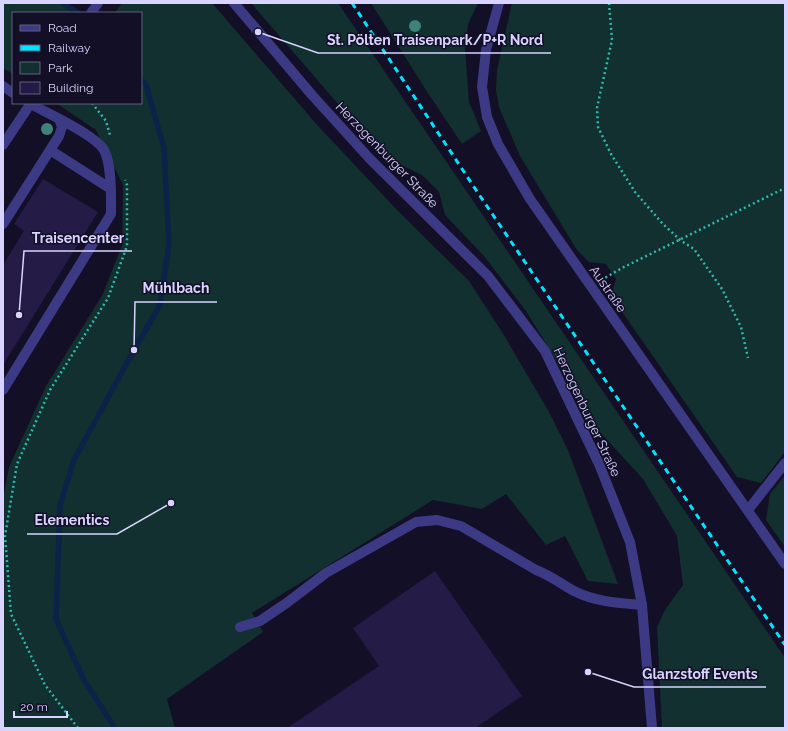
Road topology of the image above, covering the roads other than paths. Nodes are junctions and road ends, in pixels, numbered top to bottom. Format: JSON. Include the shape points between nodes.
{"nodes":[{"id":1,"x":98,"y":3,"type":"edge"},
{"id":2,"x":234,"y":3,"type":"edge"},
{"id":3,"x":499,"y":3,"type":"edge"},
{"id":4,"x":92,"y":12,"type":"edge"},
{"id":5,"x":3,"y":86,"type":"edge"},
{"id":6,"x":12,"y":92,"type":"edge"},
{"id":7,"x":29,"y":104,"type":"edge"},
{"id":8,"x":32,"y":104,"type":"edge"},
{"id":9,"x":59,"y":119,"type":"junction"},
{"id":10,"x":3,"y":145,"type":"edge"},
{"id":11,"x":50,"y":150,"type":"junction"},
{"id":12,"x":111,"y":189,"type":"junction"},
{"id":13,"x":3,"y":224,"type":"edge"},
{"id":14,"x":3,"y":390,"type":"edge"},
{"id":15,"x":785,"y":463,"type":"edge"},
{"id":16,"x":748,"y":510,"type":"junction"},
{"id":17,"x":785,"y":564,"type":"edge"},
{"id":18,"x":642,"y":605,"type":"junction"},
{"id":19,"x":240,"y":627,"type":"dead end"},
{"id":20,"x":652,"y":728,"type":"edge"}],
"edges":[{"from":1,"to":4,"type":"street"},
{"from":2,"to":18,"type":"street","name":"Herzogenburger Straße","via":[[370,159],[488,276],[545,351],[599,464],[630,542]]},
{"from":3,"to":16,"type":"street","name":"Austraße","via":[[486,50],[482,87],[487,117],[498,144],[530,199]]},
{"from":5,"to":6,"type":"street"},
{"from":7,"to":10,"type":"street"},
{"from":8,"to":9,"type":"street"},
{"from":9,"to":11,"type":"street","via":[[62,126]]},
{"from":9,"to":12,"type":"street","via":[[92,138],[104,150]]},
{"from":11,"to":12,"type":"street"},
{"from":11,"to":13,"type":"street"},
{"from":12,"to":14,"type":"street","via":[[111,214]]},
{"from":15,"to":16,"type":"street"},
{"from":16,"to":17,"type":"street","name":"Austraße"},
{"from":18,"to":19,"type":"street","via":[[602,602],[575,591],[461,526],[437,520],[416,522],[326,573],[260,621]]},
{"from":18,"to":20,"type":"street","name":"Herzogenburger Straße"}]}
